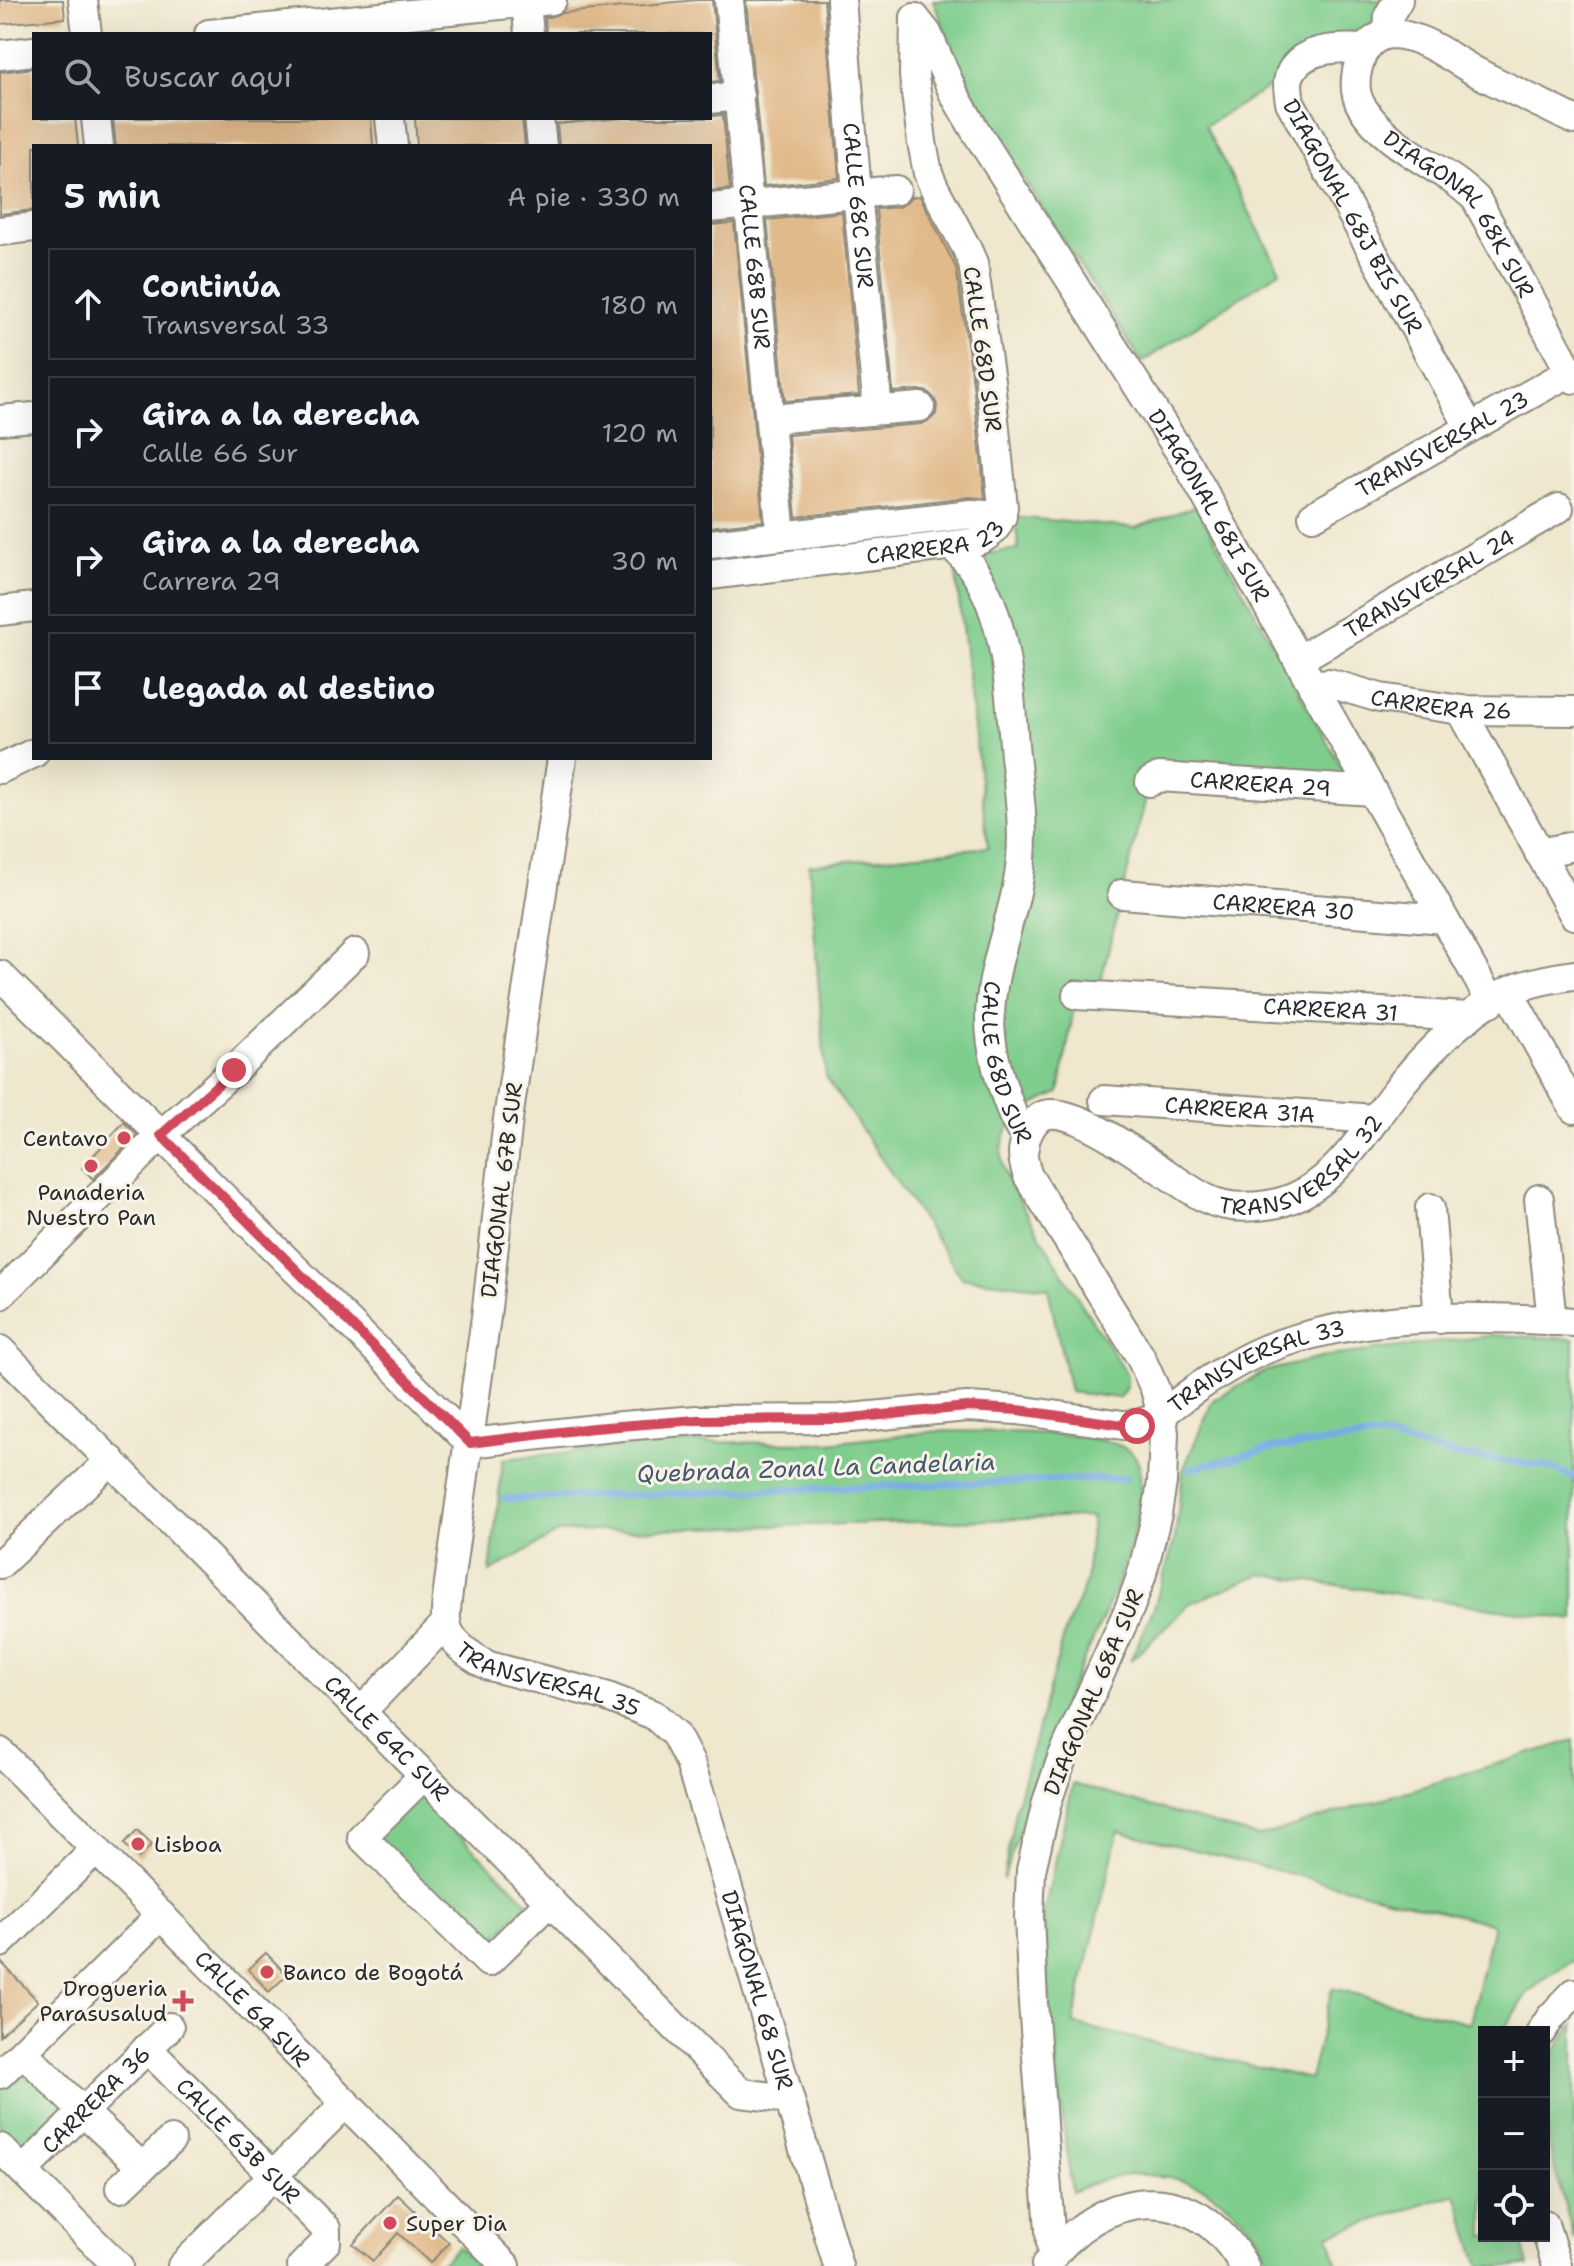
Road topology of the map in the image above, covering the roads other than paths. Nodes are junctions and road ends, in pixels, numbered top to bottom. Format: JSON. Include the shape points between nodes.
{"nodes":[{"id":1,"x":83,"y":0,"type":"edge"},
{"id":2,"x":729,"y":0,"type":"edge"},
{"id":3,"x":841,"y":0,"type":"edge"},
{"id":4,"x":1398,"y":0,"type":"edge"},
{"id":5,"x":539,"y":1,"type":"edge"},
{"id":6,"x":914,"y":9,"type":"edge"},
{"id":7,"x":380,"y":17,"type":"edge"},
{"id":8,"x":87,"y":32,"type":"edge"},
{"id":9,"x":229,"y":32,"type":"edge"},
{"id":10,"x":530,"y":32,"type":"edge"},
{"id":11,"x":1376,"y":42,"type":"junction"},
{"id":12,"x":32,"y":51,"type":"edge"},
{"id":13,"x":0,"y":55,"type":"edge"},
{"id":14,"x":739,"y":96,"type":"junction"},
{"id":15,"x":712,"y":99,"type":"edge"},
{"id":16,"x":96,"y":120,"type":"edge"},
{"id":17,"x":390,"y":120,"type":"edge"},
{"id":18,"x":539,"y":120,"type":"edge"},
{"id":19,"x":1574,"y":120,"type":"edge"},
{"id":20,"x":99,"y":144,"type":"edge"},
{"id":21,"x":393,"y":144,"type":"edge"},
{"id":22,"x":542,"y":144,"type":"edge"},
{"id":23,"x":896,"y":190,"type":"dead end"},
{"id":24,"x":857,"y":193,"type":"junction"},
{"id":25,"x":750,"y":203,"type":"junction"},
{"id":26,"x":712,"y":208,"type":"edge"},
{"id":27,"x":32,"y":227,"type":"edge"},
{"id":28,"x":0,"y":231,"type":"edge"},
{"id":29,"x":1572,"y":376,"type":"edge"},
{"id":30,"x":920,"y":407,"type":"dead end"},
{"id":31,"x":878,"y":410,"type":"junction"},
{"id":32,"x":32,"y":417,"type":"edge"},
{"id":33,"x":770,"y":419,"type":"junction"},
{"id":34,"x":0,"y":420,"type":"edge"},
{"id":35,"x":1470,"y":428,"type":"junction"},
{"id":36,"x":1559,"y":508,"type":"dead end"},
{"id":37,"x":1002,"y":516,"type":"junction"},
{"id":38,"x":1313,"y":516,"type":"dead end"},
{"id":39,"x":781,"y":535,"type":"junction"},
{"id":40,"x":712,"y":544,"type":"edge"},
{"id":41,"x":953,"y":547,"type":"junction"},
{"id":42,"x":712,"y":575,"type":"edge"},
{"id":43,"x":32,"y":607,"type":"edge"},
{"id":44,"x":0,"y":611,"type":"edge"},
{"id":45,"x":1298,"y":660,"type":"junction"},
{"id":46,"x":1312,"y":685,"type":"junction"},
{"id":47,"x":1461,"y":710,"type":"junction"},
{"id":48,"x":1574,"y":711,"type":"edge"},
{"id":49,"x":32,"y":754,"type":"edge"},
{"id":50,"x":562,"y":760,"type":"edge"},
{"id":51,"x":0,"y":769,"type":"edge"},
{"id":52,"x":1150,"y":782,"type":"dead end"},
{"id":53,"x":1372,"y":791,"type":"junction"},
{"id":54,"x":1574,"y":846,"type":"edge"},
{"id":55,"x":1539,"y":853,"type":"junction"},
{"id":56,"x":1122,"y":894,"type":"dead end"},
{"id":57,"x":1574,"y":915,"type":"edge"},
{"id":58,"x":1444,"y":919,"type":"junction"},
{"id":59,"x":355,"y":953,"type":"dead end"},
{"id":60,"x":0,"y":975,"type":"edge"},
{"id":61,"x":1574,"y":975,"type":"edge"},
{"id":62,"x":1077,"y":995,"type":"dead end"},
{"id":63,"x":1490,"y":1004,"type":"junction"},
{"id":64,"x":1104,"y":1100,"type":"dead end"},
{"id":65,"x":1574,"y":1109,"type":"edge"},
{"id":66,"x":1376,"y":1119,"type":"junction"},
{"id":67,"x":161,"y":1135,"type":"junction"},
{"id":68,"x":1025,"y":1140,"type":"junction"},
{"id":69,"x":1539,"y":1199,"type":"dead end"},
{"id":70,"x":1430,"y":1208,"type":"dead end"},
{"id":71,"x":0,"y":1295,"type":"edge"},
{"id":72,"x":1439,"y":1319,"type":"junction"},
{"id":73,"x":1563,"y":1322,"type":"edge"},
{"id":74,"x":0,"y":1350,"type":"edge"},
{"id":75,"x":1162,"y":1415,"type":"junction"},
{"id":76,"x":470,"y":1443,"type":"junction"},
{"id":77,"x":111,"y":1460,"type":"junction"},
{"id":78,"x":0,"y":1564,"type":"edge"},
{"id":79,"x":446,"y":1623,"type":"junction"},
{"id":80,"x":361,"y":1712,"type":"junction"},
{"id":81,"x":663,"y":1722,"type":"joint"},
{"id":82,"x":0,"y":1752,"type":"edge"},
{"id":83,"x":424,"y":1775,"type":"junction"},
{"id":84,"x":96,"y":1849,"type":"junction"},
{"id":85,"x":550,"y":1901,"type":"junction"},
{"id":86,"x":161,"y":1915,"type":"junction"},
{"id":87,"x":0,"y":1943,"type":"edge"},
{"id":88,"x":1574,"y":1993,"type":"edge"},
{"id":89,"x":1545,"y":2026,"type":"edge"},
{"id":90,"x":169,"y":2027,"type":"dead end"},
{"id":91,"x":147,"y":2048,"type":"junction"},
{"id":92,"x":23,"y":2052,"type":"junction"},
{"id":93,"x":0,"y":2074,"type":"edge"},
{"id":94,"x":789,"y":2099,"type":"junction"},
{"id":95,"x":346,"y":2103,"type":"junction"},
{"id":96,"x":83,"y":2112,"type":"junction"},
{"id":97,"x":171,"y":2140,"type":"dead end"},
{"id":98,"x":0,"y":2148,"type":"edge"},
{"id":99,"x":142,"y":2167,"type":"junction"},
{"id":100,"x":23,"y":2171,"type":"junction"},
{"id":101,"x":274,"y":2175,"type":"junction"},
{"id":102,"x":120,"y":2188,"type":"dead end"},
{"id":103,"x":1550,"y":2242,"type":"edge"},
{"id":104,"x":1049,"y":2262,"type":"edge"},
{"id":105,"x":118,"y":2266,"type":"edge"},
{"id":106,"x":182,"y":2266,"type":"edge"},
{"id":107,"x":302,"y":2266,"type":"edge"},
{"id":108,"x":506,"y":2266,"type":"edge"},
{"id":109,"x":838,"y":2266,"type":"edge"},
{"id":110,"x":1244,"y":2266,"type":"edge"},
{"id":111,"x":1557,"y":2266,"type":"edge"}],
"edges":[{"from":1,"to":8,"type":"street"},
{"from":2,"to":14,"type":"street","name":"CALLE 68B SUR"},
{"from":3,"to":24,"type":"street","name":"CALLE 68C SUR"},
{"from":4,"to":11,"type":"street","name":"DIAGONAL 68K SUR"},
{"from":5,"to":7,"type":"street"},
{"from":5,"to":10,"type":"street"},
{"from":6,"to":37,"type":"street","name":"CALLE 68D SUR","via":[[916,103],[928,173],[966,247],[976,279]]},
{"from":6,"to":45,"type":"street","name":"DIAGONAL 68I SUR","via":[[975,130],[1190,468]]},
{"from":7,"to":9,"type":"street"},
{"from":11,"to":19,"type":"street","via":[[1405,36],[1421,41]]},
{"from":11,"to":29,"type":"street","name":"DIAGONAL 68K SUR","via":[[1356,76],[1360,105],[1397,144],[1476,199]]},
{"from":11,"to":35,"type":"street","name":"DIAGONAL 68J BIS SUR","via":[[1327,48],[1304,57],[1288,83],[1290,102]]},
{"from":12,"to":13,"type":"street"},
{"from":14,"to":15,"type":"street"},
{"from":14,"to":25,"type":"street","name":"CALLE 68B SUR"},
{"from":16,"to":20,"type":"street"},
{"from":17,"to":21,"type":"street"},
{"from":18,"to":22,"type":"street"},
{"from":23,"to":24,"type":"street"},
{"from":24,"to":25,"type":"street"},
{"from":24,"to":31,"type":"street","name":"CALLE 68C SUR"},
{"from":25,"to":26,"type":"street"},
{"from":25,"to":33,"type":"street","name":"CALLE 68B SUR"},
{"from":27,"to":28,"type":"street"},
{"from":29,"to":35,"type":"street","name":"TRANSVERSAL 23"},
{"from":30,"to":31,"type":"street"},
{"from":31,"to":33,"type":"street"},
{"from":32,"to":34,"type":"street"},
{"from":33,"to":39,"type":"street","name":"CALLE 68B SUR"},
{"from":35,"to":38,"type":"street","name":"TRANSVERSAL 23"},
{"from":36,"to":45,"type":"street","name":"TRANSVERSAL 24"},
{"from":37,"to":39,"type":"street","name":"CARRERA 23","via":[[971,514]]},
{"from":37,"to":41,"type":"street","name":"CARRERA 23","via":[[989,536]]},
{"from":39,"to":40,"type":"street","name":"CARRERA 23"},
{"from":41,"to":42,"type":"street","name":"CARRERA 23"},
{"from":41,"to":68,"type":"street","name":"CALLE 68D SUR","via":[[979,577],[991,605],[1010,703],[1021,858],[990,1019],[999,1071]]},
{"from":43,"to":44,"type":"street"},
{"from":45,"to":46,"type":"street","name":"DIAGONAL 68I SUR"},
{"from":46,"to":47,"type":"street","name":"CARRERA 26","via":[[1329,683],[1380,698]]},
{"from":46,"to":53,"type":"street","name":"DIAGONAL 68I SUR"},
{"from":47,"to":48,"type":"street","name":"CARRERA 26"},
{"from":47,"to":55,"type":"street"},
{"from":49,"to":51,"type":"street"},
{"from":50,"to":76,"type":"street","name":"DIAGONAL 67B SUR","via":[[508,1119]]},
{"from":52,"to":53,"type":"street","name":"CARRERA 29","via":[[1159,777]]},
{"from":53,"to":58,"type":"street","name":"DIAGONAL 68I SUR"},
{"from":54,"to":55,"type":"street"},
{"from":55,"to":57,"type":"street"},
{"from":56,"to":58,"type":"street","name":"CARRERA 30"},
{"from":58,"to":63,"type":"street","name":"DIAGONAL 68I SUR"},
{"from":59,"to":67,"type":"street"},
{"from":60,"to":67,"type":"street"},
{"from":61,"to":63,"type":"street","name":"CARRERA 31","via":[[1552,978]]},
{"from":62,"to":63,"type":"street","name":"CARRERA 31"},
{"from":63,"to":65,"type":"street","name":"DIAGONAL 68I SUR"},
{"from":63,"to":66,"type":"street","name":"TRANSVERSAL 32","via":[[1442,1041]]},
{"from":64,"to":66,"type":"street","name":"CARRERA 31A"},
{"from":66,"to":68,"type":"street","name":"TRANSVERSAL 32","via":[[1343,1162],[1314,1186],[1286,1201],[1255,1207],[1209,1200],[1120,1143],[1062,1114],[1040,1117]]},
{"from":67,"to":71,"type":"street"},
{"from":67,"to":76,"type":"street"},
{"from":68,"to":75,"type":"street","name":"CALLE 68D SUR","via":[[1024,1166],[1033,1185],[1140,1356]]},
{"from":69,"to":73,"type":"street"},
{"from":70,"to":72,"type":"street"},
{"from":72,"to":73,"type":"street","name":"TRANSVERSAL 33"},
{"from":72,"to":75,"type":"street","name":"TRANSVERSAL 33","via":[[1351,1327],[1267,1349],[1196,1388]]},
{"from":74,"to":77,"type":"street","name":"CALLE 64C SUR"},
{"from":75,"to":76,"type":"street","name":"TRANSVERSAL 33","via":[[1137,1426],[967,1407],[840,1419],[688,1421]]},
{"from":75,"to":104,"type":"street","name":"DIAGONAL 68A SUR","via":[[1162,1482],[1150,1546],[1130,1607],[1062,1758],[1031,1870],[1029,1917]]},
{"from":76,"to":79,"type":"street","name":"DIAGONAL 67B SUR"},
{"from":77,"to":78,"type":"street"},
{"from":77,"to":80,"type":"street","name":"CALLE 64C SUR"},
{"from":79,"to":80,"type":"street"},
{"from":79,"to":81,"type":"street","name":"TRANSVERSAL 35","via":[[461,1648],[489,1666],[605,1696]]},
{"from":80,"to":83,"type":"street","name":"CALLE 64C SUR"},
{"from":81,"to":94,"type":"street","name":"DIAGONAL 68 SUR","via":[[690,1763]]},
{"from":82,"to":84,"type":"street","name":"CALLE 64 SUR"},
{"from":83,"to":85,"type":"street","name":"CALLE 64C SUR"},
{"from":83,"to":85,"type":"street","via":[[362,1837],[488,1962]]},
{"from":84,"to":86,"type":"street","name":"CALLE 64 SUR"},
{"from":84,"to":87,"type":"street"},
{"from":85,"to":94,"type":"street","name":"CALLE 64C SUR","via":[[741,2093]]},
{"from":86,"to":92,"type":"street"},
{"from":86,"to":95,"type":"street","name":"CALLE 64 SUR"},
{"from":88,"to":89,"type":"street"},
{"from":90,"to":91,"type":"street","name":"CARRERA 36"},
{"from":91,"to":96,"type":"street","name":"CARRERA 36"},
{"from":91,"to":101,"type":"street","name":"CALLE 63B SUR"},
{"from":92,"to":93,"type":"street"},
{"from":92,"to":96,"type":"street"},
{"from":94,"to":109,"type":"street","name":"DIAGONAL 68 SUR"},
{"from":95,"to":101,"type":"street"},
{"from":95,"to":108,"type":"street","name":"CALLE 64 SUR"},
{"from":96,"to":99,"type":"street"},
{"from":96,"to":100,"type":"street","name":"CARRERA 36"},
{"from":97,"to":99,"type":"street"},
{"from":98,"to":100,"type":"street"},
{"from":99,"to":102,"type":"street"},
{"from":100,"to":105,"type":"street"},
{"from":101,"to":106,"type":"street"},
{"from":101,"to":107,"type":"street","name":"CALLE 63B SUR","via":[[326,2229],[326,2242]]},
{"from":103,"to":111,"type":"street"},
{"from":104,"to":110,"type":"street","via":[[1090,2221],[1146,2203],[1167,2204],[1203,2218]]}]}
